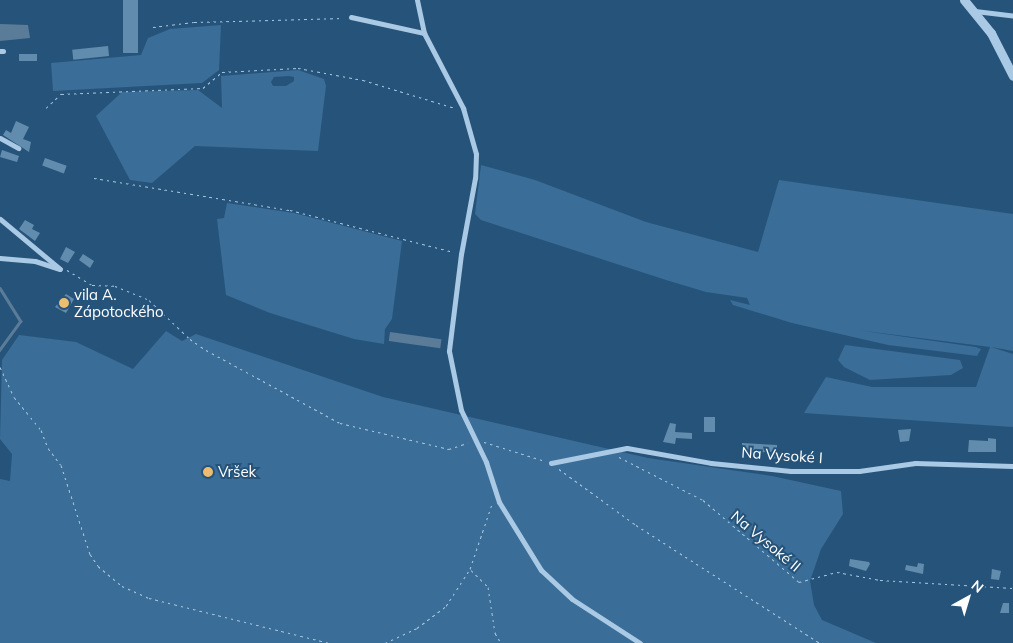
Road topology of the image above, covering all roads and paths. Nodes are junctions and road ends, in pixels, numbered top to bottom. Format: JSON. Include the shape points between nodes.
{"nodes":[{"id":1,"x":418,"y":0,"type":"edge"},
{"id":2,"x":964,"y":0,"type":"edge"},
{"id":3,"x":975,"y":11,"type":"junction"},
{"id":4,"x":1013,"y":16,"type":"edge"},
{"id":5,"x":351,"y":17,"type":"joint"},
{"id":6,"x":153,"y":27,"type":"dead end"},
{"id":7,"x":424,"y":33,"type":"junction"},
{"id":8,"x":1013,"y":76,"type":"edge"},
{"id":9,"x":46,"y":108,"type":"dead end"},
{"id":10,"x":463,"y":108,"type":"junction"},
{"id":11,"x":0,"y":138,"type":"edge"},
{"id":12,"x":18,"y":148,"type":"dead end"},
{"id":13,"x":94,"y":178,"type":"dead end"},
{"id":14,"x":0,"y":219,"type":"edge"},
{"id":15,"x":461,"y":254,"type":"junction"},
{"id":16,"x":0,"y":258,"type":"edge"},
{"id":17,"x":60,"y":269,"type":"junction"},
{"id":18,"x":0,"y":368,"type":"edge"},
{"id":19,"x":476,"y":440,"type":"junction"},
{"id":20,"x":610,"y":452,"type":"junction"},
{"id":21,"x":551,"y":463,"type":"junction"},
{"id":22,"x":1013,"y":466,"type":"edge"},
{"id":23,"x":493,"y":500,"type":"dead end"},
{"id":24,"x":470,"y":569,"type":"junction"},
{"id":25,"x":1013,"y":588,"type":"edge"},
{"id":26,"x":330,"y":643,"type":"edge"},
{"id":27,"x":384,"y":643,"type":"edge"},
{"id":28,"x":501,"y":643,"type":"edge"},
{"id":29,"x":640,"y":643,"type":"edge"},
{"id":30,"x":820,"y":643,"type":"edge"}],
"edges":[{"from":1,"to":7,"type":"street"},
{"from":2,"to":3,"type":"street"},
{"from":3,"to":4,"type":"street"},
{"from":3,"to":8,"type":"street","via":[[998,44]]},
{"from":5,"to":6,"type":"path","via":[[194,22]]},
{"from":5,"to":7,"type":"street"},
{"from":7,"to":10,"type":"street"},
{"from":9,"to":10,"type":"path","via":[[61,94],[203,88],[222,72],[298,68],[362,80]]},
{"from":10,"to":15,"type":"street","via":[[476,164]]},
{"from":11,"to":12,"type":"street"},
{"from":13,"to":15,"type":"path","via":[[298,212]]},
{"from":14,"to":17,"type":"street"},
{"from":15,"to":19,"type":"street","via":[[449,362],[461,410]]},
{"from":16,"to":17,"type":"street","via":[[34,261]]},
{"from":17,"to":19,"type":"path","via":[[70,270],[92,285],[115,286],[149,300],[190,340],[293,400],[340,422],[449,449]]},
{"from":18,"to":26,"type":"path","via":[[14,397],[41,430],[48,448],[61,465],[90,554],[104,571],[130,591],[149,598]]},
{"from":19,"to":21,"type":"path"},
{"from":19,"to":29,"type":"street","via":[[499,502],[541,570],[572,599]]},
{"from":20,"to":21,"type":"street","name":"Na Vysoké I"},
{"from":20,"to":22,"type":"street","name":"Na Vysoké I","via":[[642,449],[711,463],[791,471],[859,471],[915,463]]},
{"from":20,"to":25,"type":"path","name":"Na Vysoké II","via":[[702,500],[799,582],[837,572],[880,580]]},
{"from":21,"to":30,"type":"path","via":[[636,525]]},
{"from":23,"to":24,"type":"path"},
{"from":24,"to":27,"type":"path","via":[[438,614]]},
{"from":24,"to":28,"type":"path","via":[[488,587],[495,633]]}]}
